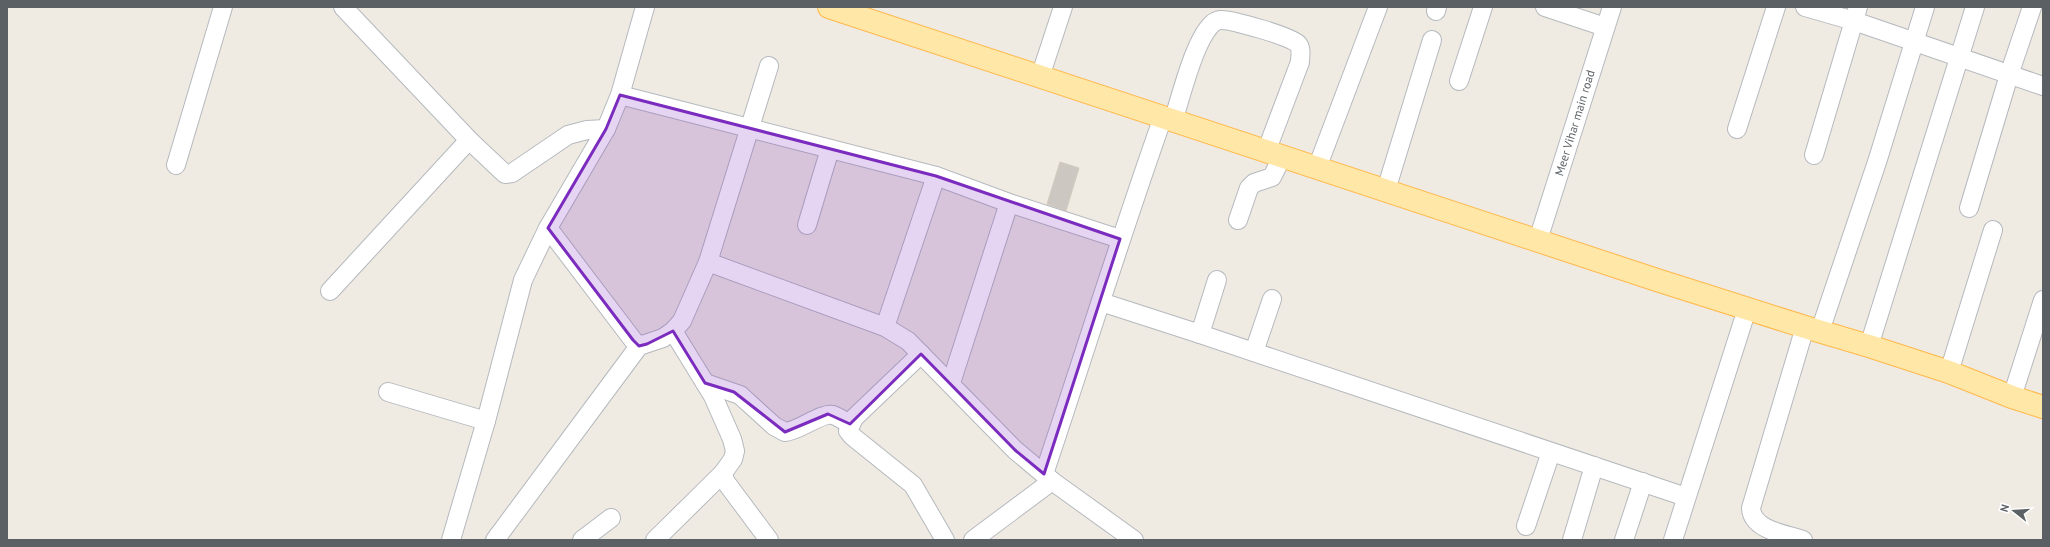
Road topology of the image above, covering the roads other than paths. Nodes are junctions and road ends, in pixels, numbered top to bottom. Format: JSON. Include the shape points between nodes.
{"nodes":[{"id":1,"x":223,"y":7,"type":"edge"},
{"id":2,"x":343,"y":7,"type":"edge"},
{"id":3,"x":645,"y":7,"type":"edge"},
{"id":4,"x":829,"y":7,"type":"edge"},
{"id":5,"x":1063,"y":7,"type":"edge"},
{"id":6,"x":1378,"y":7,"type":"edge"},
{"id":7,"x":1483,"y":7,"type":"edge"},
{"id":8,"x":1545,"y":7,"type":"edge"},
{"id":9,"x":1612,"y":7,"type":"edge"},
{"id":10,"x":1776,"y":7,"type":"edge"},
{"id":11,"x":1805,"y":7,"type":"edge"},
{"id":12,"x":1925,"y":7,"type":"edge"},
{"id":13,"x":1974,"y":7,"type":"edge"},
{"id":14,"x":2032,"y":7,"type":"edge"},
{"id":15,"x":1856,"y":14,"type":"edge"},
{"id":16,"x":361,"y":15,"type":"edge"},
{"id":17,"x":1605,"y":27,"type":"junction"},
{"id":18,"x":1432,"y":40,"type":"dead end"},
{"id":19,"x":1914,"y":41,"type":"junction"},
{"id":20,"x":1958,"y":58,"type":"junction"},
{"id":21,"x":769,"y":66,"type":"dead end"},
{"id":22,"x":2009,"y":75,"type":"junction"},
{"id":23,"x":1040,"y":77,"type":"junction"},
{"id":24,"x":1459,"y":81,"type":"dead end"},
{"id":25,"x":2043,"y":86,"type":"edge"},
{"id":26,"x":620,"y":95,"type":"junction"},
{"id":27,"x":1168,"y":119,"type":"junction"},
{"id":28,"x":748,"y":127,"type":"junction"},
{"id":29,"x":606,"y":129,"type":"junction"},
{"id":30,"x":1737,"y":129,"type":"dead end"},
{"id":31,"x":469,"y":140,"type":"junction"},
{"id":32,"x":830,"y":149,"type":"junction"},
{"id":33,"x":1274,"y":155,"type":"junction"},
{"id":34,"x":1814,"y":156,"type":"dead end"},
{"id":35,"x":176,"y":165,"type":"dead end"},
{"id":36,"x":1317,"y":168,"type":"junction"},
{"id":37,"x":936,"y":176,"type":"junction"},
{"id":38,"x":1386,"y":190,"type":"junction"},
{"id":39,"x":1010,"y":203,"type":"junction"},
{"id":40,"x":1969,"y":208,"type":"dead end"},
{"id":41,"x":1238,"y":220,"type":"dead end"},
{"id":42,"x":807,"y":225,"type":"dead end"},
{"id":43,"x":548,"y":228,"type":"junction"},
{"id":44,"x":1993,"y":230,"type":"dead end"},
{"id":45,"x":1120,"y":239,"type":"junction"},
{"id":46,"x":1538,"y":240,"type":"junction"},
{"id":47,"x":708,"y":262,"type":"junction"},
{"id":48,"x":1217,"y":280,"type":"dead end"},
{"id":49,"x":330,"y":291,"type":"dead end"},
{"id":50,"x":1272,"y":299,"type":"dead end"},
{"id":51,"x":2043,"y":300,"type":"edge"},
{"id":52,"x":1101,"y":302,"type":"junction"},
{"id":53,"x":1747,"y":309,"type":"junction"},
{"id":54,"x":885,"y":327,"type":"junction"},
{"id":55,"x":1812,"y":329,"type":"junction"},
{"id":56,"x":673,"y":331,"type":"junction"},
{"id":57,"x":1200,"y":334,"type":"junction"},
{"id":58,"x":639,"y":346,"type":"junction"},
{"id":59,"x":1869,"y":346,"type":"junction"},
{"id":60,"x":1254,"y":352,"type":"junction"},
{"id":61,"x":921,"y":354,"type":"junction"},
{"id":62,"x":1950,"y":372,"type":"junction"},
{"id":63,"x":705,"y":383,"type":"junction"},
{"id":64,"x":951,"y":383,"type":"junction"},
{"id":65,"x":388,"y":392,"type":"dead end"},
{"id":66,"x":2012,"y":397,"type":"junction"},
{"id":67,"x":2043,"y":407,"type":"edge"},
{"id":68,"x":486,"y":421,"type":"junction"},
{"id":69,"x":850,"y":424,"type":"junction"},
{"id":70,"x":1551,"y":452,"type":"junction"},
{"id":71,"x":1594,"y":466,"type":"junction"},
{"id":72,"x":723,"y":473,"type":"junction"},
{"id":73,"x":1048,"y":477,"type":"junction"},
{"id":74,"x":1643,"y":482,"type":"junction"},
{"id":75,"x":1686,"y":497,"type":"junction"},
{"id":76,"x":611,"y":518,"type":"dead end"},
{"id":77,"x":1526,"y":526,"type":"dead end"},
{"id":78,"x":451,"y":540,"type":"edge"},
{"id":79,"x":495,"y":540,"type":"edge"},
{"id":80,"x":582,"y":540,"type":"edge"},
{"id":81,"x":656,"y":540,"type":"edge"},
{"id":82,"x":769,"y":540,"type":"edge"},
{"id":83,"x":945,"y":540,"type":"edge"},
{"id":84,"x":974,"y":540,"type":"edge"},
{"id":85,"x":1134,"y":540,"type":"edge"},
{"id":86,"x":1572,"y":540,"type":"edge"},
{"id":87,"x":1624,"y":540,"type":"edge"},
{"id":88,"x":1673,"y":540,"type":"edge"},
{"id":89,"x":1803,"y":540,"type":"edge"}],
"edges":[{"from":1,"to":35,"type":"street"},
{"from":2,"to":16,"type":"street"},
{"from":3,"to":26,"type":"street"},
{"from":4,"to":23,"type":"main road"},
{"from":5,"to":23,"type":"street"},
{"from":6,"to":36,"type":"street"},
{"from":7,"to":24,"type":"street"},
{"from":8,"to":17,"type":"street"},
{"from":9,"to":17,"type":"street","name":"Meer Vihar main road"},
{"from":10,"to":30,"type":"street"},
{"from":11,"to":15,"type":"street"},
{"from":12,"to":19,"type":"street"},
{"from":13,"to":20,"type":"street"},
{"from":14,"to":22,"type":"street"},
{"from":15,"to":19,"type":"street"},
{"from":15,"to":34,"type":"street"},
{"from":16,"to":31,"type":"street"},
{"from":17,"to":46,"type":"street","name":"Meer Vihar main road"},
{"from":18,"to":38,"type":"street"},
{"from":19,"to":20,"type":"street"},
{"from":19,"to":55,"type":"street","via":[[1877,162]]},
{"from":20,"to":22,"type":"street"},
{"from":20,"to":59,"type":"street"},
{"from":21,"to":28,"type":"street"},
{"from":22,"to":25,"type":"street"},
{"from":22,"to":40,"type":"street"},
{"from":23,"to":27,"type":"main road"},
{"from":26,"to":28,"type":"street"},
{"from":26,"to":29,"type":"street"},
{"from":27,"to":33,"type":"main road"},
{"from":27,"to":33,"type":"street","via":[[1202,36],[1212,24],[1219,20],[1235,22],[1276,34],[1297,43],[1300,48],[1300,62]]},
{"from":27,"to":45,"type":"street"},
{"from":28,"to":32,"type":"street"},
{"from":28,"to":47,"type":"street"},
{"from":29,"to":31,"type":"street","via":[[568,135],[512,174],[505,174]]},
{"from":29,"to":43,"type":"street"},
{"from":31,"to":49,"type":"street"},
{"from":32,"to":37,"type":"street"},
{"from":32,"to":42,"type":"street"},
{"from":33,"to":36,"type":"main road"},
{"from":33,"to":41,"type":"street","via":[[1272,177],[1254,183],[1249,188]]},
{"from":36,"to":38,"type":"main road"},
{"from":37,"to":39,"type":"street"},
{"from":37,"to":54,"type":"street"},
{"from":38,"to":46,"type":"main road"},
{"from":39,"to":45,"type":"street"},
{"from":39,"to":64,"type":"street"},
{"from":43,"to":58,"type":"street"},
{"from":43,"to":68,"type":"street","via":[[524,280]]},
{"from":44,"to":62,"type":"street"},
{"from":45,"to":52,"type":"street"},
{"from":46,"to":53,"type":"main road"},
{"from":47,"to":54,"type":"street"},
{"from":47,"to":56,"type":"street","via":[[682,322]]},
{"from":48,"to":57,"type":"street"},
{"from":50,"to":60,"type":"street"},
{"from":51,"to":66,"type":"street"},
{"from":52,"to":57,"type":"street"},
{"from":52,"to":73,"type":"street"},
{"from":53,"to":55,"type":"main road"},
{"from":53,"to":75,"type":"street"},
{"from":54,"to":61,"type":"street","via":[[908,341]]},
{"from":55,"to":59,"type":"main road"},
{"from":55,"to":89,"type":"street","via":[[1752,508],[1752,516],[1757,522]]},
{"from":56,"to":58,"type":"street","via":[[663,338]]},
{"from":56,"to":63,"type":"street"},
{"from":57,"to":60,"type":"street"},
{"from":58,"to":79,"type":"street"},
{"from":59,"to":62,"type":"main road"},
{"from":60,"to":70,"type":"street"},
{"from":61,"to":64,"type":"street"},
{"from":61,"to":69,"type":"street"},
{"from":62,"to":66,"type":"main road"},
{"from":63,"to":69,"type":"street","via":[[740,395],[774,426],[785,432],[828,414]]},
{"from":63,"to":72,"type":"street","via":[[726,424],[735,451],[733,459]]},
{"from":64,"to":73,"type":"street","via":[[1015,450]]},
{"from":65,"to":68,"type":"street"},
{"from":66,"to":67,"type":"main road"},
{"from":68,"to":78,"type":"street"},
{"from":69,"to":83,"type":"street","via":[[848,431],[852,436],[913,485]]},
{"from":70,"to":71,"type":"street"},
{"from":70,"to":77,"type":"street"},
{"from":71,"to":74,"type":"street"},
{"from":71,"to":86,"type":"street"},
{"from":72,"to":81,"type":"street"},
{"from":72,"to":82,"type":"street","via":[[725,481]]},
{"from":73,"to":84,"type":"street"},
{"from":73,"to":85,"type":"street"},
{"from":74,"to":75,"type":"street"},
{"from":74,"to":87,"type":"street"},
{"from":75,"to":88,"type":"street"},
{"from":76,"to":80,"type":"street"}]}
